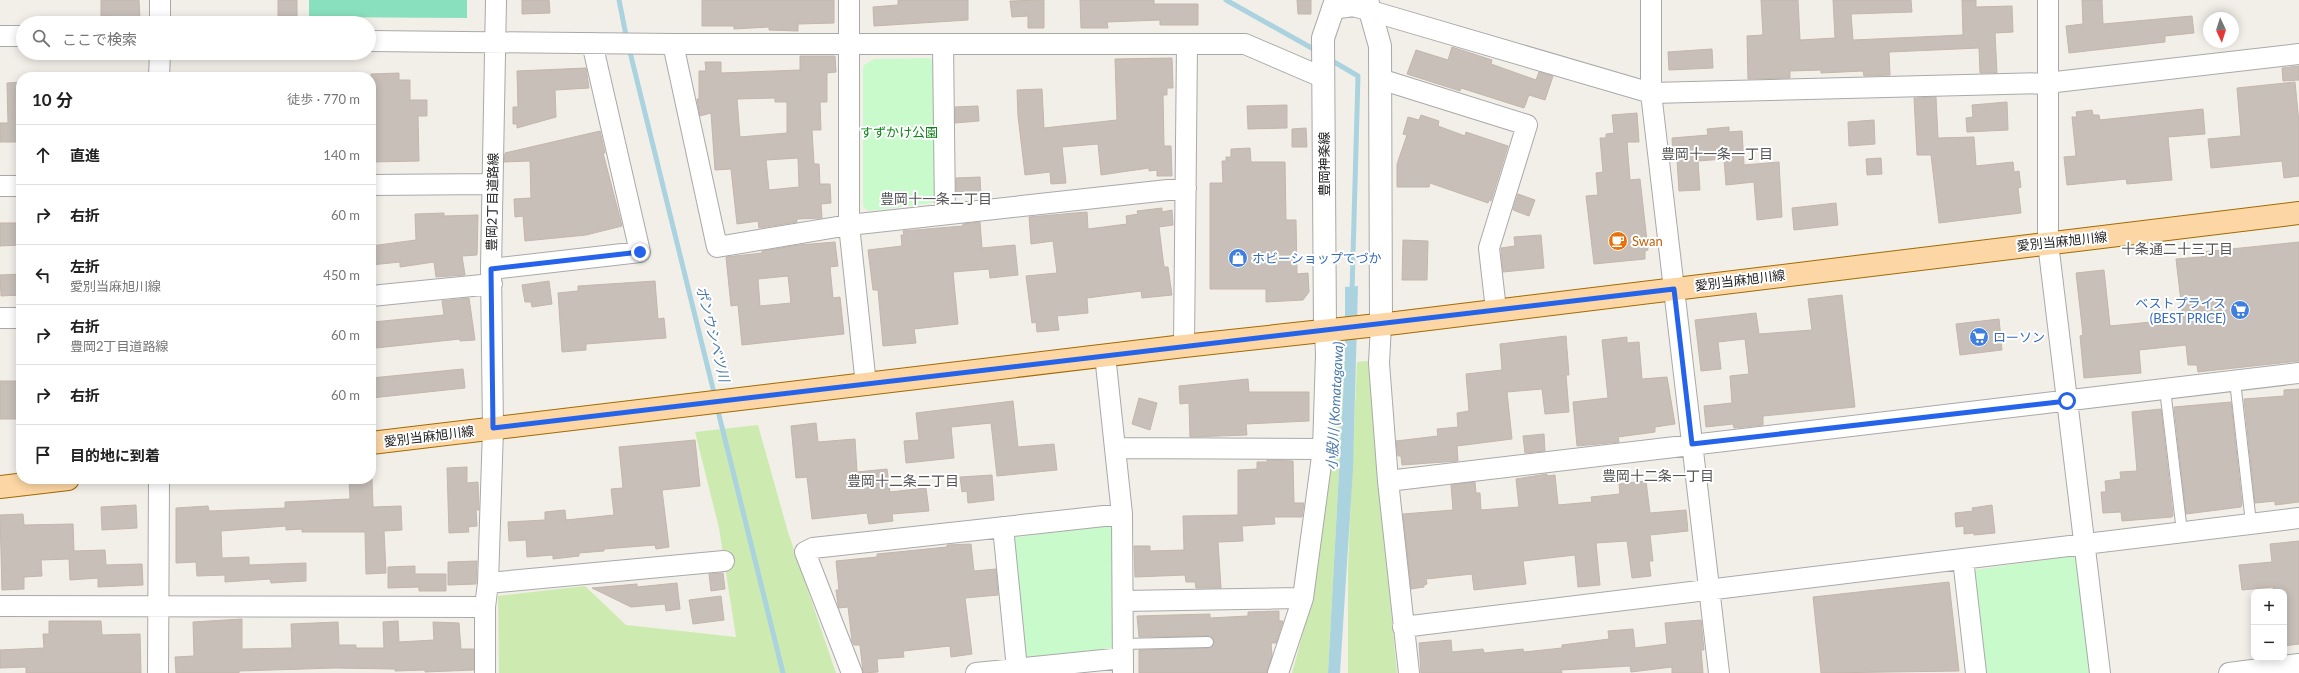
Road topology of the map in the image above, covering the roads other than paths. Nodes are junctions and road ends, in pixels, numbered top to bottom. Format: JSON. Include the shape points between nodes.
{"nodes":[{"id":1,"x":160,"y":0,"type":"edge"},
{"id":2,"x":496,"y":0,"type":"edge"},
{"id":3,"x":848,"y":0,"type":"edge"},
{"id":4,"x":1651,"y":0,"type":"edge"},
{"id":5,"x":2048,"y":0,"type":"edge"},
{"id":6,"x":1334,"y":5,"type":"edge"},
{"id":7,"x":1369,"y":5,"type":"edge"},
{"id":8,"x":160,"y":16,"type":"edge"},
{"id":9,"x":0,"y":36,"type":"edge"},
{"id":10,"x":16,"y":36,"type":"edge"},
{"id":11,"x":376,"y":41,"type":"edge"},
{"id":12,"x":496,"y":42,"type":"junction"},
{"id":13,"x":592,"y":43,"type":"junction"},
{"id":14,"x":673,"y":44,"type":"junction"},
{"id":15,"x":848,"y":44,"type":"junction"},
{"id":16,"x":943,"y":44,"type":"junction"},
{"id":17,"x":1187,"y":44,"type":"junction"},
{"id":18,"x":2299,"y":54,"type":"edge"},
{"id":19,"x":160,"y":60,"type":"edge"},
{"id":20,"x":1324,"y":71,"type":"junction"},
{"id":21,"x":159,"y":72,"type":"edge"},
{"id":22,"x":1380,"y":78,"type":"junction"},
{"id":23,"x":2047,"y":83,"type":"junction"},
{"id":24,"x":1651,"y":94,"type":"junction"},
{"id":25,"x":492,"y":184,"type":"junction"},
{"id":26,"x":376,"y":185,"type":"edge"},
{"id":27,"x":0,"y":186,"type":"edge"},
{"id":28,"x":16,"y":186,"type":"edge"},
{"id":29,"x":1186,"y":188,"type":"junction"},
{"id":30,"x":2299,"y":213,"type":"edge"},
{"id":31,"x":945,"y":214,"type":"junction"},
{"id":32,"x":849,"y":225,"type":"junction"},
{"id":33,"x":2048,"y":243,"type":"junction"},
{"id":34,"x":491,"y":276,"type":"junction"},
{"id":35,"x":1674,"y":289,"type":"junction"},
{"id":36,"x":376,"y":295,"type":"edge"},
{"id":37,"x":1496,"y":310,"type":"junction"},
{"id":38,"x":0,"y":318,"type":"edge"},
{"id":39,"x":16,"y":318,"type":"edge"},
{"id":40,"x":1375,"y":325,"type":"junction"},
{"id":41,"x":1330,"y":329,"type":"junction"},
{"id":42,"x":1184,"y":346,"type":"junction"},
{"id":43,"x":1106,"y":355,"type":"junction"},
{"id":44,"x":2299,"y":373,"type":"edge"},
{"id":45,"x":2235,"y":381,"type":"junction"},
{"id":46,"x":866,"y":385,"type":"junction"},
{"id":47,"x":2165,"y":389,"type":"junction"},
{"id":48,"x":2067,"y":401,"type":"junction"},
{"id":49,"x":493,"y":428,"type":"junction"},
{"id":50,"x":376,"y":442,"type":"edge"},
{"id":51,"x":1692,"y":444,"type":"junction"},
{"id":52,"x":1116,"y":448,"type":"junction"},
{"id":53,"x":1323,"y":449,"type":"junction"},
{"id":54,"x":1388,"y":481,"type":"junction"},
{"id":55,"x":26,"y":484,"type":"edge"},
{"id":56,"x":159,"y":484,"type":"edge"},
{"id":57,"x":0,"y":487,"type":"edge"},
{"id":58,"x":1122,"y":514,"type":"junction"},
{"id":59,"x":2299,"y":518,"type":"edge"},
{"id":60,"x":2251,"y":524,"type":"junction"},
{"id":61,"x":1003,"y":527,"type":"junction"},
{"id":62,"x":2182,"y":532,"type":"junction"},
{"id":63,"x":2084,"y":543,"type":"junction"},
{"id":64,"x":1963,"y":559,"type":"junction"},
{"id":65,"x":724,"y":561,"type":"dead end"},
{"id":66,"x":488,"y":582,"type":"junction"},
{"id":67,"x":1710,"y":590,"type":"junction"},
{"id":68,"x":1303,"y":598,"type":"junction"},
{"id":69,"x":1123,"y":601,"type":"junction"},
{"id":70,"x":0,"y":606,"type":"edge"},
{"id":71,"x":158,"y":606,"type":"junction"},
{"id":72,"x":485,"y":607,"type":"junction"},
{"id":73,"x":1404,"y":627,"type":"junction"},
{"id":74,"x":1208,"y":642,"type":"dead end"},
{"id":75,"x":1123,"y":658,"type":"edge"},
{"id":76,"x":2299,"y":664,"type":"edge"},
{"id":77,"x":1017,"y":669,"type":"junction"},
{"id":78,"x":158,"y":673,"type":"edge"},
{"id":79,"x":485,"y":673,"type":"edge"},
{"id":80,"x":852,"y":673,"type":"edge"},
{"id":81,"x":976,"y":673,"type":"edge"},
{"id":82,"x":1278,"y":673,"type":"edge"},
{"id":83,"x":1409,"y":673,"type":"edge"},
{"id":84,"x":1719,"y":673,"type":"edge"},
{"id":85,"x":1976,"y":673,"type":"edge"},
{"id":86,"x":2100,"y":673,"type":"edge"},
{"id":87,"x":2229,"y":673,"type":"edge"}],
"edges":[{"from":1,"to":8,"type":"street"},
{"from":2,"to":12,"type":"street","name":"豊岡2丁目道路線"},
{"from":3,"to":15,"type":"street"},
{"from":4,"to":24,"type":"street"},
{"from":5,"to":23,"type":"street"},
{"from":6,"to":7,"type":"street"},
{"from":6,"to":20,"type":"street","name":"豊岡神楽線","via":[[1323,38]]},
{"from":7,"to":22,"type":"street","via":[[1380,46]]},
{"from":7,"to":24,"type":"street"},
{"from":9,"to":10,"type":"street"},
{"from":11,"to":12,"type":"street"},
{"from":12,"to":13,"type":"street"},
{"from":12,"to":25,"type":"street","name":"豊岡2丁目道路線"},
{"from":13,"to":14,"type":"street"},
{"from":13,"to":34,"type":"street","via":[[640,252]]},
{"from":14,"to":15,"type":"street"},
{"from":14,"to":32,"type":"street","via":[[717,247]]},
{"from":15,"to":16,"type":"street"},
{"from":15,"to":32,"type":"street"},
{"from":16,"to":17,"type":"street"},
{"from":16,"to":31,"type":"street"},
{"from":17,"to":20,"type":"street","via":[[1245,44]]},
{"from":17,"to":29,"type":"street"},
{"from":18,"to":23,"type":"street"},
{"from":19,"to":21,"type":"street"},
{"from":20,"to":41,"type":"street","name":"豊岡神楽線"},
{"from":22,"to":37,"type":"street","via":[[1527,125],[1489,248]]},
{"from":22,"to":40,"type":"street"},
{"from":23,"to":24,"type":"street"},
{"from":23,"to":33,"type":"street"},
{"from":24,"to":35,"type":"street"},
{"from":25,"to":26,"type":"street"},
{"from":25,"to":34,"type":"street","name":"豊岡2丁目道路線"},
{"from":27,"to":28,"type":"street"},
{"from":29,"to":31,"type":"street"},
{"from":29,"to":42,"type":"street"},
{"from":30,"to":33,"type":"main road","name":"愛別当麻旭川線"},
{"from":31,"to":32,"type":"street"},
{"from":32,"to":46,"type":"street"},
{"from":33,"to":35,"type":"main road","name":"愛別当麻旭川線"},
{"from":33,"to":48,"type":"street"},
{"from":34,"to":36,"type":"street"},
{"from":34,"to":49,"type":"street","name":"豊岡2丁目道路線"},
{"from":35,"to":37,"type":"main road","name":"愛別当麻旭川線"},
{"from":35,"to":51,"type":"street"},
{"from":37,"to":40,"type":"main road","name":"愛別当麻旭川線"},
{"from":38,"to":39,"type":"street"},
{"from":40,"to":41,"type":"main road","name":"愛別当麻旭川線"},
{"from":40,"to":54,"type":"street"},
{"from":41,"to":42,"type":"main road","name":"愛別当麻旭川線"},
{"from":41,"to":53,"type":"street","via":[[1326,355]]},
{"from":42,"to":43,"type":"main road","name":"愛別当麻旭川線"},
{"from":43,"to":46,"type":"main road","name":"愛別当麻旭川線"},
{"from":43,"to":52,"type":"street"},
{"from":44,"to":45,"type":"street"},
{"from":45,"to":47,"type":"street"},
{"from":45,"to":60,"type":"lane"},
{"from":46,"to":49,"type":"main road","name":"愛別当麻旭川線"},
{"from":47,"to":48,"type":"street"},
{"from":47,"to":62,"type":"lane"},
{"from":48,"to":51,"type":"street"},
{"from":48,"to":63,"type":"street"},
{"from":49,"to":50,"type":"main road","name":"愛別当麻旭川線"},
{"from":49,"to":66,"type":"street","name":"豊岡2丁目道路線"},
{"from":51,"to":54,"type":"street"},
{"from":51,"to":67,"type":"street"},
{"from":52,"to":53,"type":"street"},
{"from":52,"to":58,"type":"street"},
{"from":53,"to":68,"type":"street"},
{"from":54,"to":73,"type":"street"},
{"from":55,"to":57,"type":"main road"},
{"from":56,"to":71,"type":"street"},
{"from":58,"to":61,"type":"street"},
{"from":58,"to":69,"type":"street"},
{"from":59,"to":60,"type":"street"},
{"from":60,"to":62,"type":"street"},
{"from":61,"to":77,"type":"street"},
{"from":61,"to":80,"type":"street","via":[[812,548],[805,552]]},
{"from":62,"to":63,"type":"street"},
{"from":63,"to":64,"type":"street"},
{"from":63,"to":86,"type":"street"},
{"from":64,"to":67,"type":"street"},
{"from":64,"to":85,"type":"street"},
{"from":65,"to":66,"type":"street"},
{"from":66,"to":72,"type":"street","name":"豊岡2丁目道路線"},
{"from":67,"to":73,"type":"street"},
{"from":67,"to":84,"type":"street"},
{"from":68,"to":69,"type":"street"},
{"from":68,"to":82,"type":"street"},
{"from":69,"to":75,"type":"street"},
{"from":70,"to":71,"type":"street"},
{"from":71,"to":72,"type":"street"},
{"from":71,"to":78,"type":"street"},
{"from":72,"to":79,"type":"street","name":"豊岡2丁目道路線"},
{"from":73,"to":83,"type":"street"},
{"from":74,"to":75,"type":"lane"},
{"from":75,"to":77,"type":"street"},
{"from":76,"to":87,"type":"street"},
{"from":77,"to":81,"type":"street"}]}
